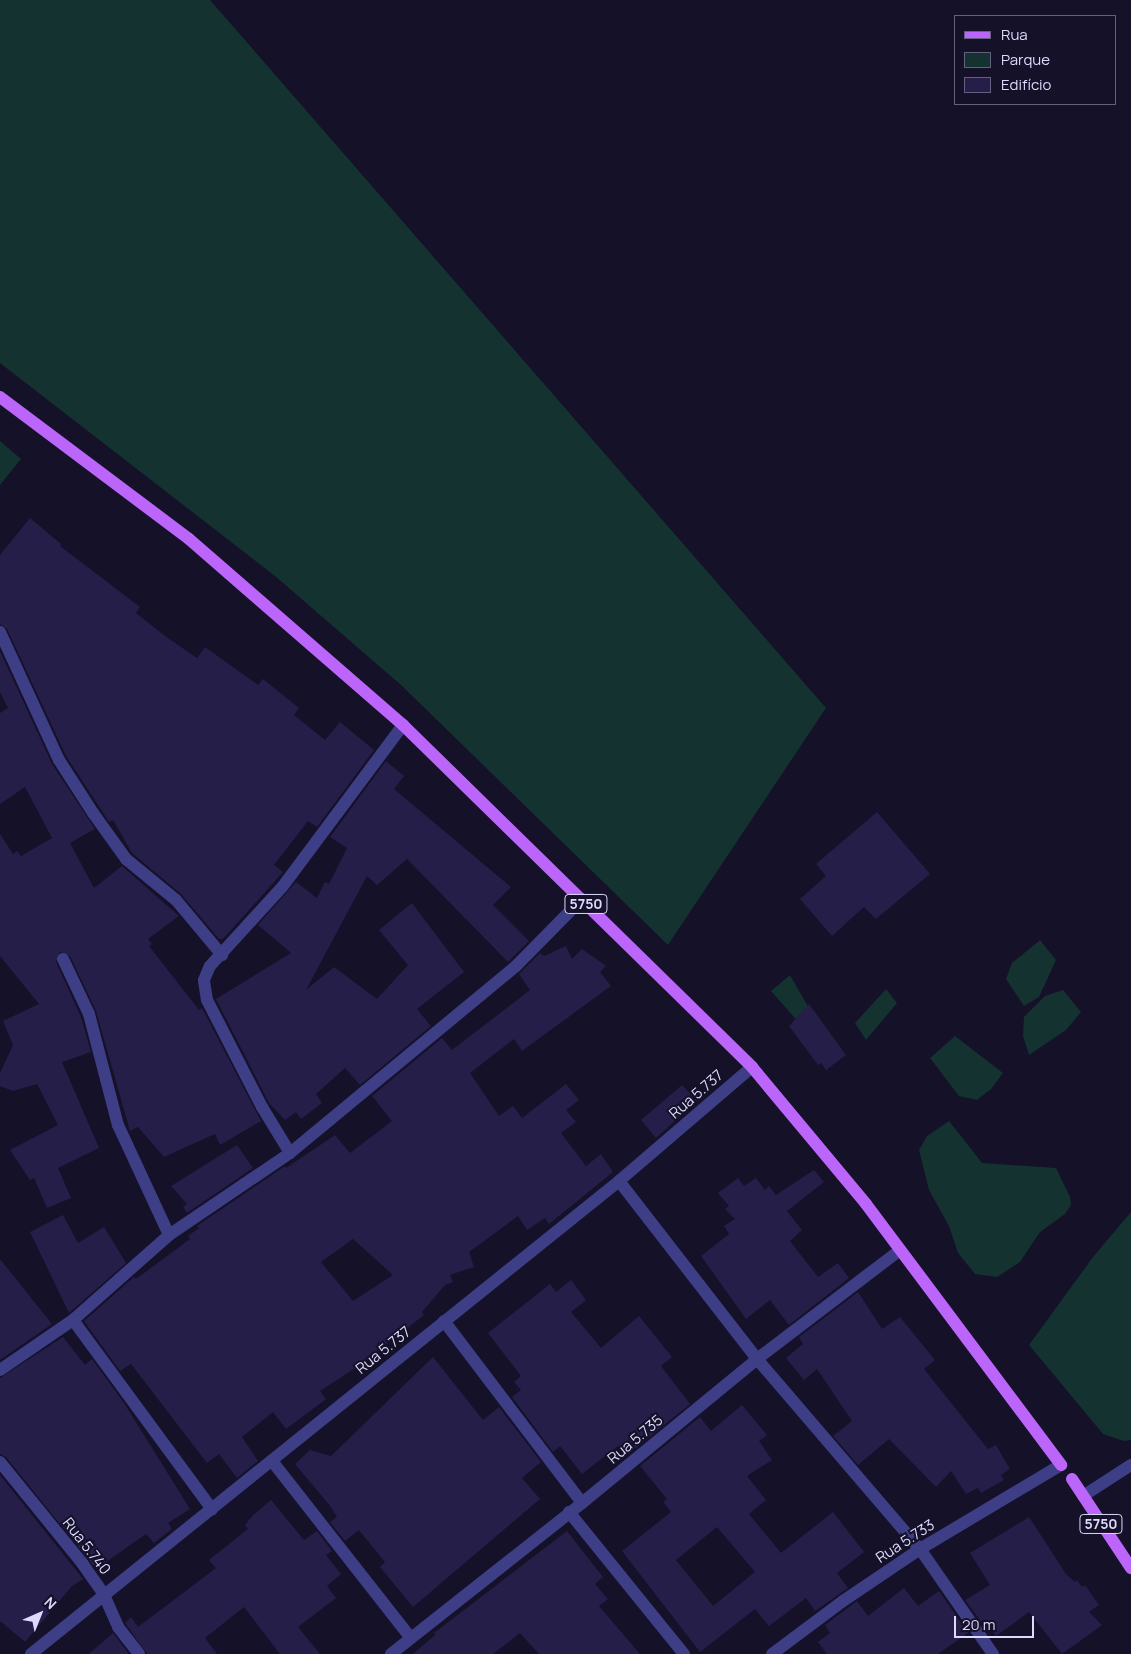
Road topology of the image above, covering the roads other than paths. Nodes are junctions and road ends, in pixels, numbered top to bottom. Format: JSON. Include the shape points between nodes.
{"nodes":[{"id":1,"x":0,"y":397,"type":"edge"},
{"id":2,"x":0,"y":632,"type":"edge"},
{"id":3,"x":403,"y":725,"type":"junction"},
{"id":4,"x":582,"y":900,"type":"junction"},
{"id":5,"x":222,"y":955,"type":"junction"},
{"id":6,"x":63,"y":959,"type":"dead end"},
{"id":7,"x":752,"y":1067,"type":"junction"},
{"id":8,"x":290,"y":1153,"type":"junction"},
{"id":9,"x":619,"y":1181,"type":"junction"},
{"id":10,"x":169,"y":1235,"type":"junction"},
{"id":11,"x":900,"y":1250,"type":"junction"},
{"id":12,"x":72,"y":1320,"type":"junction"},
{"id":13,"x":444,"y":1321,"type":"junction"},
{"id":14,"x":757,"y":1359,"type":"junction"},
{"id":15,"x":0,"y":1370,"type":"edge"},
{"id":16,"x":272,"y":1461,"type":"junction"},
{"id":17,"x":0,"y":1462,"type":"edge"},
{"id":18,"x":1061,"y":1465,"type":"joint"},
{"id":19,"x":1131,"y":1465,"type":"edge"},
{"id":20,"x":1072,"y":1479,"type":"dead end"},
{"id":21,"x":1083,"y":1496,"type":"junction"},
{"id":22,"x":582,"y":1503,"type":"junction"},
{"id":23,"x":212,"y":1508,"type":"junction"},
{"id":24,"x":569,"y":1512,"type":"junction"},
{"id":25,"x":920,"y":1549,"type":"junction"},
{"id":26,"x":1131,"y":1568,"type":"edge"},
{"id":27,"x":104,"y":1595,"type":"junction"},
{"id":28,"x":411,"y":1638,"type":"junction"},
{"id":29,"x":393,"y":1653,"type":"edge"},
{"id":30,"x":31,"y":1654,"type":"edge"},
{"id":31,"x":139,"y":1654,"type":"edge"},
{"id":32,"x":684,"y":1654,"type":"edge"},
{"id":33,"x":772,"y":1654,"type":"edge"},
{"id":34,"x":993,"y":1654,"type":"edge"}],
"edges":[{"from":1,"to":3,"type":"main road","number":"5750","via":[[189,539]]},
{"from":2,"to":5,"type":"street","via":[[59,760],[93,812],[126,859],[176,900]]},
{"from":3,"to":4,"type":"main road","number":"5750"},
{"from":3,"to":5,"type":"street","via":[[284,886]]},
{"from":4,"to":7,"type":"main road","number":"5750"},
{"from":4,"to":8,"type":"street","via":[[516,966]]},
{"from":5,"to":8,"type":"street","via":[[210,966],[204,980],[207,1000],[262,1107]]},
{"from":6,"to":10,"type":"street","via":[[89,1014],[118,1125]]},
{"from":7,"to":9,"type":"street","name":"Rua 5.737"},
{"from":7,"to":11,"type":"main road","number":"5750"},
{"from":8,"to":10,"type":"street"},
{"from":9,"to":13,"type":"street","name":"Rua 5.737"},
{"from":9,"to":14,"type":"street"},
{"from":10,"to":12,"type":"street"},
{"from":11,"to":14,"type":"street","name":"Rua 5.735"},
{"from":11,"to":18,"type":"main road","number":"5750"},
{"from":12,"to":15,"type":"street"},
{"from":12,"to":23,"type":"street"},
{"from":13,"to":16,"type":"street","name":"Rua 5.737"},
{"from":13,"to":22,"type":"street"},
{"from":14,"to":22,"type":"street","name":"Rua 5.735"},
{"from":14,"to":25,"type":"street"},
{"from":16,"to":23,"type":"street","name":"Rua 5.737"},
{"from":16,"to":28,"type":"street"},
{"from":17,"to":27,"type":"street","name":"Rua 5.740"},
{"from":18,"to":25,"type":"street","name":"Rua 5.733"},
{"from":19,"to":21,"type":"street"},
{"from":20,"to":21,"type":"main road","number":"5750"},
{"from":21,"to":26,"type":"main road","number":"5750"},
{"from":22,"to":24,"type":"street","name":"Rua 5.735"},
{"from":23,"to":27,"type":"street","name":"Rua 5.737"},
{"from":24,"to":28,"type":"street","name":"Rua 5.735"},
{"from":24,"to":32,"type":"street"},
{"from":25,"to":33,"type":"street","name":"Rua 5.733","via":[[843,1600]]},
{"from":25,"to":34,"type":"street"},
{"from":27,"to":30,"type":"street","name":"Rua 5.737"},
{"from":27,"to":31,"type":"street","name":"Rua 5.740","via":[[118,1627]]},
{"from":28,"to":29,"type":"street","name":"Rua 5.735"}]}
